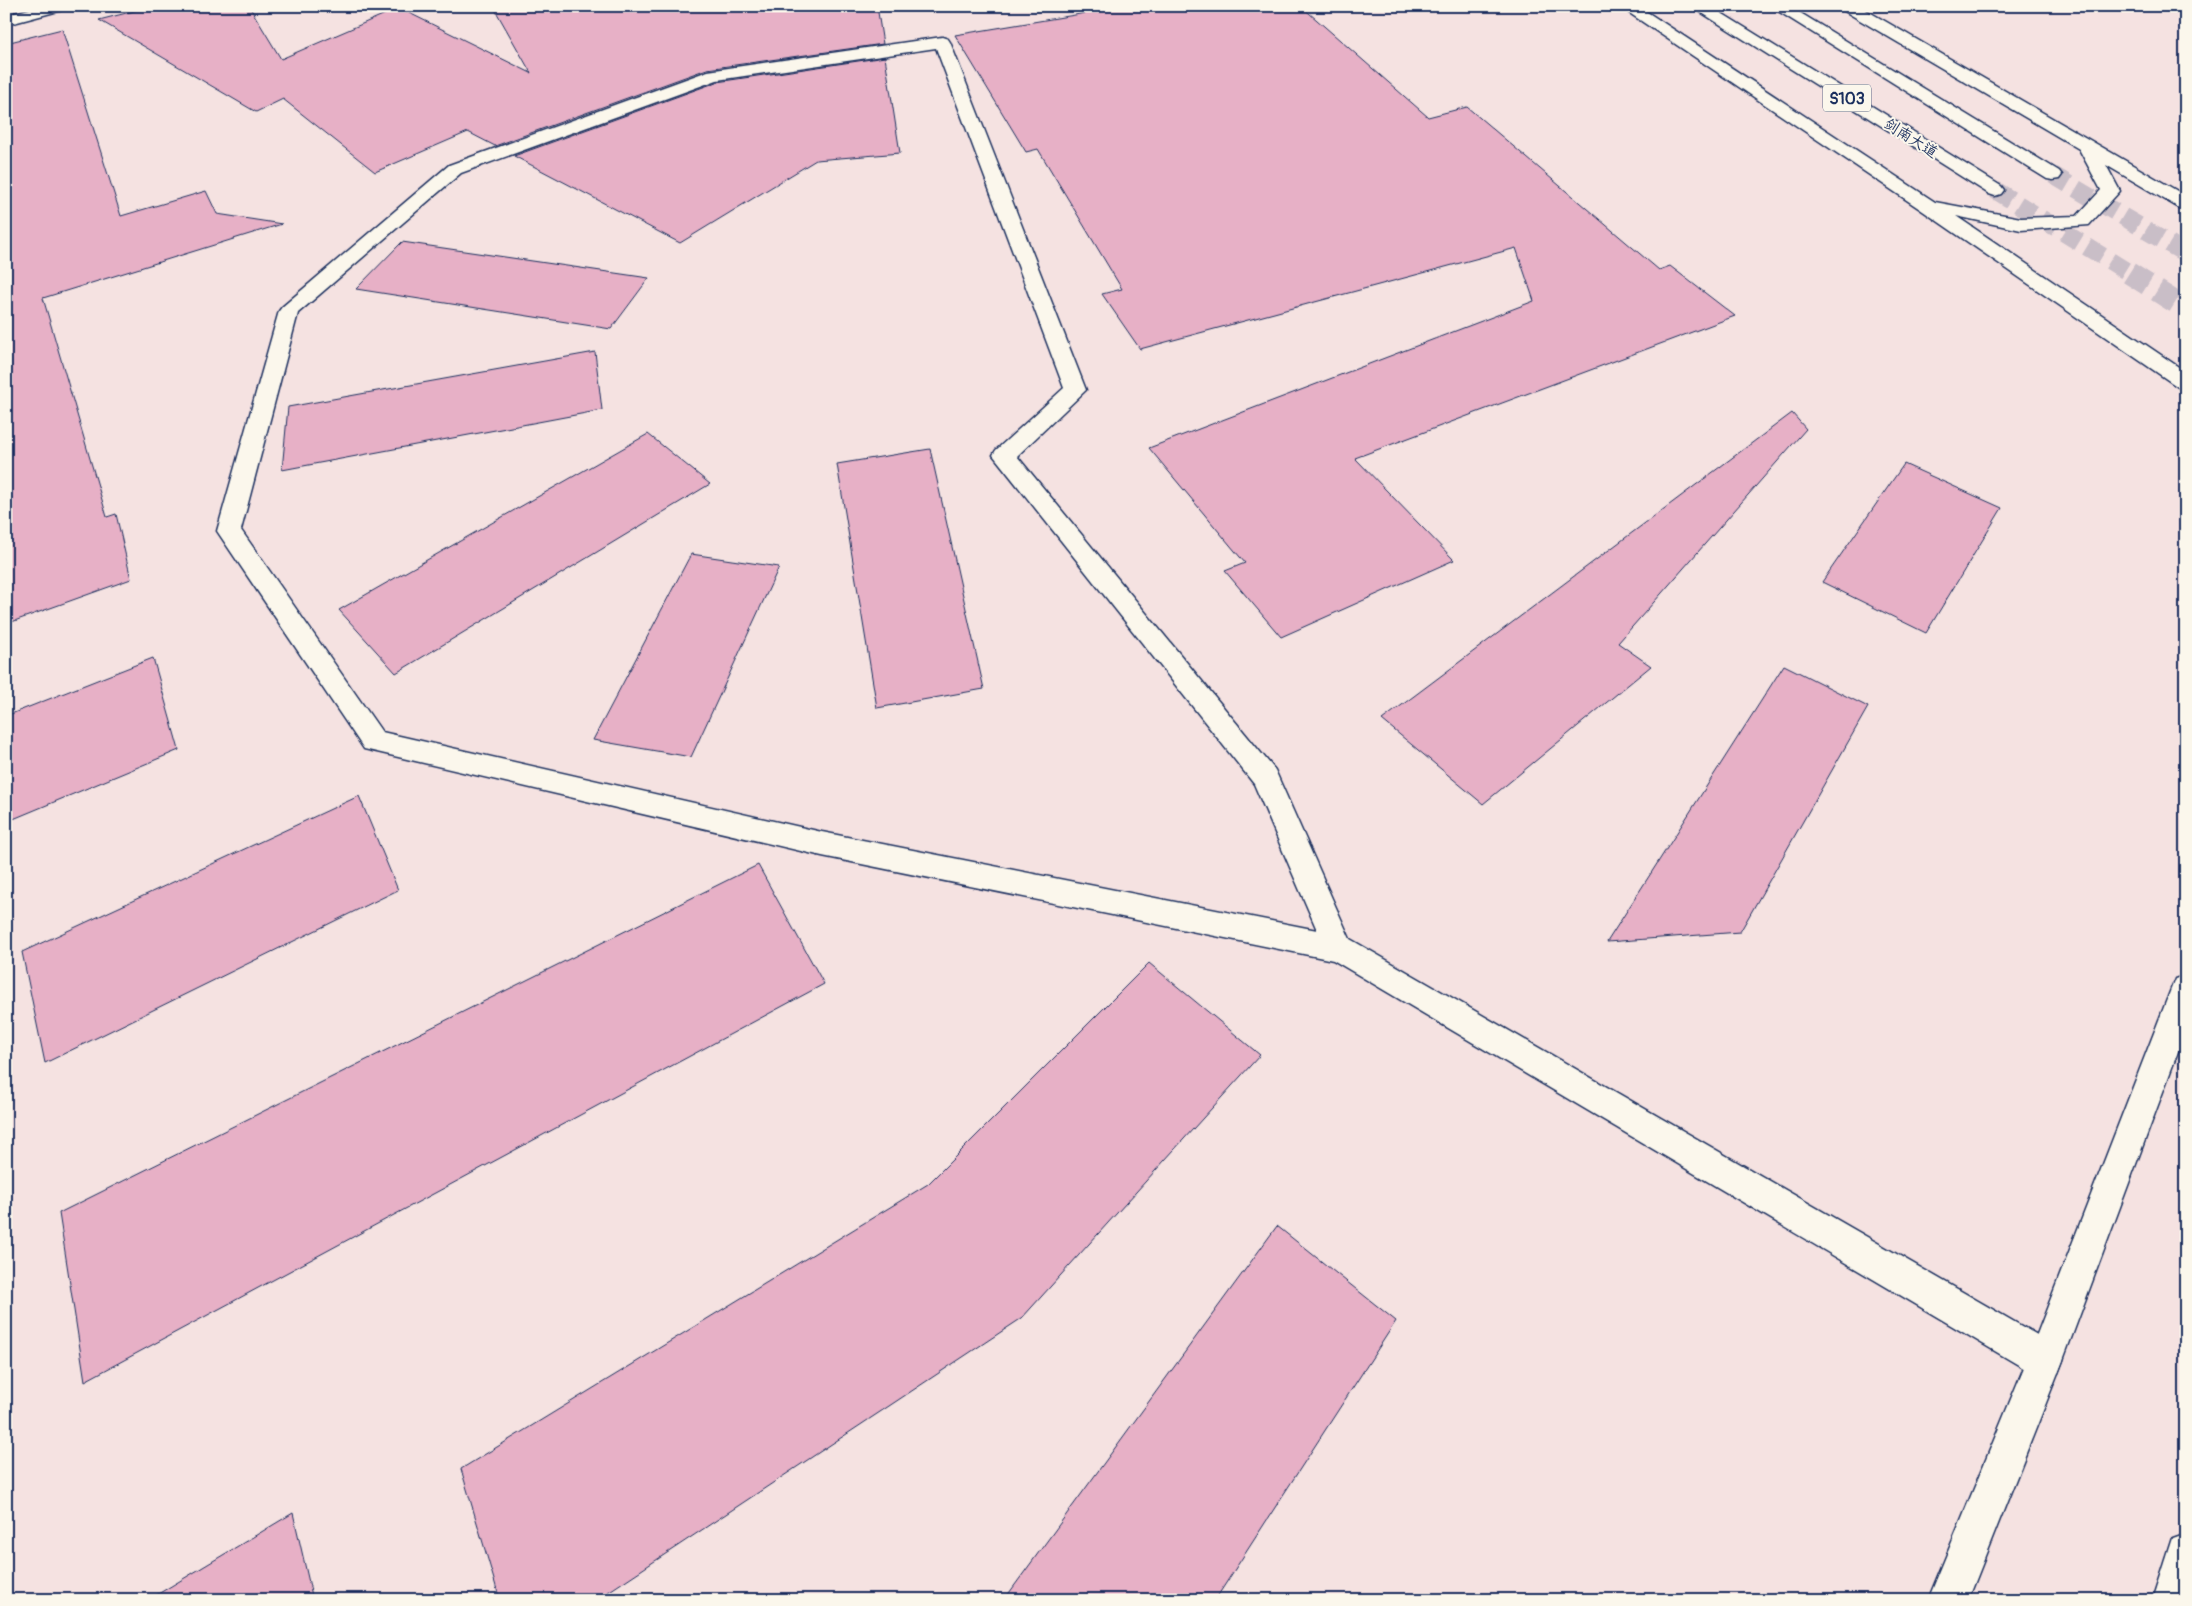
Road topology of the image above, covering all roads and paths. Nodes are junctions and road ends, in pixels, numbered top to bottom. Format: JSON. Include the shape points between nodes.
{"nodes":[{"id":1,"x":60,"y":6,"type":"edge"},
{"id":2,"x":1627,"y":6,"type":"edge"},
{"id":3,"x":1699,"y":6,"type":"edge"},
{"id":4,"x":1778,"y":6,"type":"edge"},
{"id":5,"x":1847,"y":6,"type":"edge"},
{"id":6,"x":6,"y":20,"type":"edge"},
{"id":7,"x":2087,"y":146,"type":"junction"},
{"id":8,"x":2054,"y":175,"type":"tunnel mouth"},
{"id":9,"x":1995,"y":190,"type":"tunnel mouth"},
{"id":10,"x":2186,"y":204,"type":"edge"},
{"id":11,"x":1927,"y":205,"type":"junction"},
{"id":12,"x":2186,"y":382,"type":"edge"},
{"id":13,"x":1339,"y":948,"type":"junction"},
{"id":14,"x":2186,"y":990,"type":"edge"},
{"id":15,"x":2044,"y":1360,"type":"junction"},
{"id":16,"x":2186,"y":1552,"type":"edge"},
{"id":17,"x":1948,"y":1600,"type":"edge"},
{"id":18,"x":2172,"y":1600,"type":"edge"}],
"edges":[{"from":1,"to":6,"type":"main road"},
{"from":2,"to":11,"type":"main road"},
{"from":3,"to":9,"type":"main road","name":"剑南大道","number":"S103"},
{"from":4,"to":8,"type":"main road","number":"S103"},
{"from":5,"to":7,"type":"main road"},
{"from":7,"to":10,"type":"main road"},
{"from":7,"to":11,"type":"main road","via":[[2111,191],[2082,221],[2021,224]]},
{"from":11,"to":12,"type":"main road"},
{"from":13,"to":13,"type":"main road","via":[[822,844],[373,741],[230,531],[289,311],[455,169],[714,75],[942,42],[1075,390],[1004,455],[1265,778]]},
{"from":13,"to":15,"type":"main road"},
{"from":14,"to":15,"type":"main road"},
{"from":15,"to":17,"type":"main road"},
{"from":16,"to":18,"type":"main road"}]}
